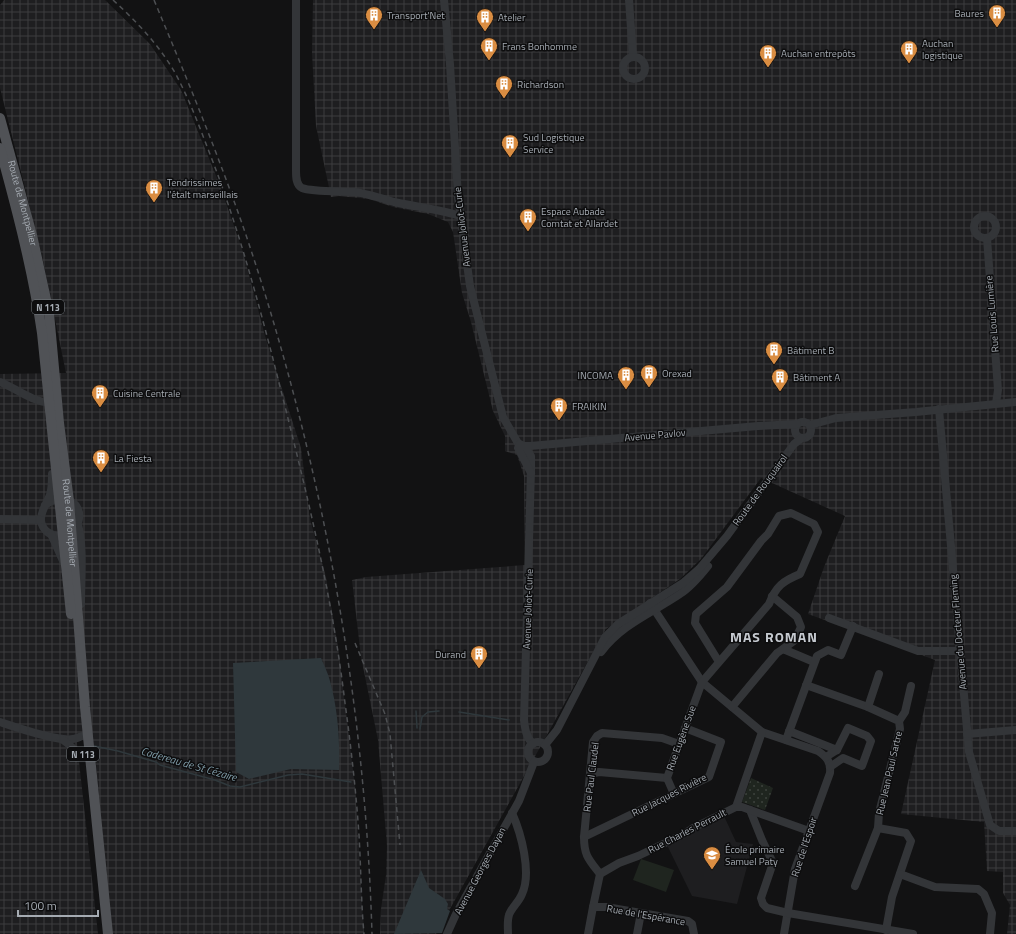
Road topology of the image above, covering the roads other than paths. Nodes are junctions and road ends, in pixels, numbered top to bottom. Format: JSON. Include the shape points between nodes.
{"nodes":[{"id":1,"x":296,"y":0,"type":"edge"},
{"id":2,"x":444,"y":0,"type":"edge"},
{"id":3,"x":629,"y":0,"type":"edge"},
{"id":4,"x":633,"y":57,"type":"dead end"},
{"id":5,"x":0,"y":118,"type":"edge"},
{"id":6,"x":0,"y":148,"type":"edge"},
{"id":7,"x":460,"y":216,"type":"junction"},
{"id":8,"x":987,"y":238,"type":"dead end"},
{"id":9,"x":0,"y":382,"type":"edge"},
{"id":10,"x":998,"y":390,"type":"junction"},
{"id":11,"x":1012,"y":402,"type":"edge"},
{"id":12,"x":49,"y":403,"type":"junction"},
{"id":13,"x":996,"y":403,"type":"junction"},
{"id":14,"x":939,"y":409,"type":"junction"},
{"id":15,"x":51,"y":421,"type":"junction"},
{"id":16,"x":811,"y":428,"type":"junction"},
{"id":17,"x":797,"y":431,"type":"junction"},
{"id":18,"x":522,"y":448,"type":"junction"},
{"id":19,"x":64,"y":500,"type":"junction"},
{"id":20,"x":45,"y":505,"type":"junction"},
{"id":21,"x":0,"y":519,"type":"edge"},
{"id":22,"x":41,"y":520,"type":"junction"},
{"id":23,"x":78,"y":525,"type":"junction"},
{"id":24,"x":51,"y":534,"type":"junction"},
{"id":25,"x":67,"y":535,"type":"junction"},
{"id":26,"x":67,"y":573,"type":"junction"},
{"id":27,"x":772,"y":596,"type":"junction"},
{"id":28,"x":652,"y":606,"type":"junction"},
{"id":29,"x":829,"y":618,"type":"dead end"},
{"id":30,"x":853,"y":626,"type":"junction"},
{"id":31,"x":80,"y":640,"type":"junction"},
{"id":32,"x":783,"y":649,"type":"junction"},
{"id":33,"x":960,"y":651,"type":"junction"},
{"id":34,"x":719,"y":662,"type":"junction"},
{"id":35,"x":814,"y":662,"type":"junction"},
{"id":36,"x":879,"y":674,"type":"dead end"},
{"id":37,"x":702,"y":682,"type":"junction"},
{"id":38,"x":806,"y":685,"type":"junction"},
{"id":39,"x":911,"y":686,"type":"dead end"},
{"id":40,"x":732,"y":707,"type":"junction"},
{"id":41,"x":868,"y":707,"type":"junction"},
{"id":42,"x":899,"y":721,"type":"junction"},
{"id":43,"x":0,"y":722,"type":"edge"},
{"id":44,"x":685,"y":728,"type":"junction"},
{"id":45,"x":1016,"y":730,"type":"edge"},
{"id":46,"x":790,"y":731,"type":"junction"},
{"id":47,"x":762,"y":732,"type":"junction"},
{"id":48,"x":967,"y":734,"type":"junction"},
{"id":49,"x":82,"y":736,"type":"junction"},
{"id":50,"x":59,"y":738,"type":"junction"},
{"id":51,"x":786,"y":740,"type":"junction"},
{"id":52,"x":533,"y":744,"type":"junction"},
{"id":53,"x":679,"y":744,"type":"junction"},
{"id":54,"x":545,"y":745,"type":"junction"},
{"id":55,"x":837,"y":750,"type":"junction"},
{"id":56,"x":84,"y":756,"type":"junction"},
{"id":57,"x":534,"y":762,"type":"junction"},
{"id":58,"x":828,"y":762,"type":"junction"},
{"id":59,"x":590,"y":774,"type":"junction"},
{"id":60,"x":667,"y":778,"type":"junction"},
{"id":61,"x":674,"y":794,"type":"junction"},
{"id":62,"x":736,"y":807,"type":"junction"},
{"id":63,"x":750,"y":810,"type":"junction"},
{"id":64,"x":512,"y":812,"type":"junction"},
{"id":65,"x":878,"y":828,"type":"junction"},
{"id":66,"x":809,"y":831,"type":"junction"},
{"id":67,"x":1016,"y":831,"type":"edge"},
{"id":68,"x":584,"y":837,"type":"junction"},
{"id":69,"x":600,"y":874,"type":"junction"},
{"id":70,"x":900,"y":874,"type":"junction"},
{"id":71,"x":855,"y":886,"type":"dead end"},
{"id":72,"x":593,"y":907,"type":"junction"},
{"id":73,"x":641,"y":913,"type":"junction"},
{"id":74,"x":788,"y":913,"type":"junction"},
{"id":75,"x":886,"y":930,"type":"junction"},
{"id":76,"x":447,"y":933,"type":"edge"},
{"id":77,"x":102,"y":934,"type":"edge"},
{"id":78,"x":108,"y":934,"type":"edge"},
{"id":79,"x":508,"y":934,"type":"edge"},
{"id":80,"x":588,"y":934,"type":"edge"},
{"id":81,"x":637,"y":934,"type":"edge"},
{"id":82,"x":694,"y":934,"type":"edge"},
{"id":83,"x":784,"y":934,"type":"edge"},
{"id":84,"x":913,"y":934,"type":"edge"},
{"id":85,"x":990,"y":934,"type":"edge"}],
"edges":[{"from":1,"to":7,"type":"street","via":[[296,171],[299,185],[306,188],[362,193]]},
{"from":2,"to":7,"type":"street","name":"Avenue Joliot-Curie"},
{"from":3,"to":4,"type":"street"},
{"from":5,"to":19,"type":"main road","name":"Route de Montpellier","number":"N 113","via":[[46,295],[59,416]]},
{"from":6,"to":12,"type":"main road","name":"Route de Montpellier","number":"N 113","via":[[37,295]]},
{"from":7,"to":18,"type":"street","name":"Avenue Joliot-Curie","via":[[470,286],[503,417]]},
{"from":8,"to":10,"type":"street","name":"Rue Louis Lumière"},
{"from":9,"to":12,"type":"street","via":[[40,402]]},
{"from":10,"to":11,"type":"street"},
{"from":10,"to":13,"type":"street","name":"Rue Louis Lumière"},
{"from":11,"to":13,"type":"street"},
{"from":12,"to":15,"type":"main road","name":"Route de Montpellier","number":"N 113"},
{"from":13,"to":14,"type":"street"},
{"from":14,"to":16,"type":"street","via":[[830,420]]},
{"from":14,"to":33,"type":"street","name":"Avenue du Docteur Fleming"},
{"from":15,"to":19,"type":"main road","name":"Route de Montpellier","number":"N 113"},
{"from":15,"to":20,"type":"street","via":[[48,430],[52,484]]},
{"from":16,"to":17,"type":"street","name":"Avenue Pavlov","via":[[804,422]]},
{"from":16,"to":17,"type":"street","via":[[807,437]]},
{"from":17,"to":18,"type":"street","name":"Avenue Pavlov","via":[[785,424]]},
{"from":17,"to":28,"type":"street","name":"Route de Rouquairol","via":[[794,444],[693,583],[681,593]]},
{"from":18,"to":52,"type":"street","name":"Avenue Joliot-Curie","via":[[531,456],[524,720],[528,739]]},
{"from":19,"to":20,"type":"street","via":[[52,500]]},
{"from":19,"to":23,"type":"street","via":[[76,506]]},
{"from":19,"to":25,"type":"main road","name":"Route de Montpellier","number":"N 113"},
{"from":20,"to":22,"type":"street"},
{"from":21,"to":22,"type":"street"},
{"from":22,"to":24,"type":"street","via":[[43,527]]},
{"from":23,"to":25,"type":"street"},
{"from":23,"to":31,"type":"street","via":[[81,547]]},
{"from":24,"to":25,"type":"street"},
{"from":24,"to":26,"type":"street"},
{"from":25,"to":26,"type":"main road","name":"Route de Montpellier","number":"N 113"},
{"from":25,"to":31,"type":"main road","name":"Route de Montpellier","number":"N 113"},
{"from":26,"to":49,"type":"main road","name":"Route de Montpellier","number":"N 113"},
{"from":27,"to":32,"type":"street","via":[[797,617],[801,627],[795,640]]},
{"from":27,"to":34,"type":"street","via":[[769,604]]},
{"from":27,"to":34,"type":"street","via":[[786,579],[800,574],[818,532],[814,524],[791,513],[779,516],[726,587],[696,614],[695,623]]},
{"from":28,"to":37,"type":"street"},
{"from":28,"to":54,"type":"street","name":"Route de Rouquairol","via":[[624,628],[591,665],[556,730]]},
{"from":29,"to":30,"type":"street"},
{"from":30,"to":33,"type":"street","via":[[918,651]]},
{"from":30,"to":35,"type":"street","via":[[841,655],[828,650],[817,656]]},
{"from":31,"to":78,"type":"main road","name":"Route de Montpellier","number":"N 113"},
{"from":32,"to":35,"type":"street"},
{"from":32,"to":40,"type":"street"},
{"from":33,"to":48,"type":"street","name":"Avenue du Docteur Fleming"},
{"from":34,"to":37,"type":"street"},
{"from":35,"to":38,"type":"street"},
{"from":36,"to":41,"type":"street"},
{"from":37,"to":40,"type":"street"},
{"from":37,"to":44,"type":"street","name":"Rue Eugène Sue"},
{"from":38,"to":41,"type":"street","name":"Rue Jean Paul Sartre"},
{"from":38,"to":46,"type":"street"},
{"from":39,"to":42,"type":"street","via":[[905,712]]},
{"from":40,"to":47,"type":"street"},
{"from":41,"to":42,"type":"street","name":"Rue Jean Paul Sartre"},
{"from":42,"to":65,"type":"street","name":"Rue Jean Paul Sartre","via":[[900,729],[878,813]]},
{"from":43,"to":50,"type":"street"},
{"from":44,"to":53,"type":"street","name":"Rue Eugène Sue"},
{"from":44,"to":61,"type":"street","name":"Rue Jacques Rivière","via":[[721,742],[709,777]]},
{"from":45,"to":48,"type":"street"},
{"from":46,"to":51,"type":"street"},
{"from":46,"to":55,"type":"street"},
{"from":47,"to":51,"type":"street"},
{"from":47,"to":62,"type":"street"},
{"from":48,"to":67,"type":"street","name":"Avenue du Docteur Fleming","via":[[969,752],[990,824],[999,831]]},
{"from":49,"to":50,"type":"street","via":[[71,740]]},
{"from":49,"to":56,"type":"main road","name":"Route de Montpellier","number":"N 113"},
{"from":50,"to":56,"type":"street"},
{"from":51,"to":58,"type":"street","via":[[818,752]]},
{"from":52,"to":54,"type":"street","via":[[539,742]]},
{"from":52,"to":57,"type":"street","via":[[528,753]]},
{"from":53,"to":59,"type":"street","name":"Rue Paul Claudel","via":[[662,738],[602,733],[593,742]]},
{"from":53,"to":60,"type":"street","name":"Rue Eugène Sue"},
{"from":54,"to":57,"type":"street","via":[[547,756],[542,762]]},
{"from":55,"to":58,"type":"street"},
{"from":55,"to":58,"type":"street","via":[[848,728],[868,736],[871,741],[862,766],[843,758]]},
{"from":56,"to":77,"type":"main road","name":"Route de Montpellier","number":"N 113"},
{"from":57,"to":64,"type":"street"},
{"from":58,"to":66,"type":"street","name":"Rue de l'Espoir","via":[[830,773]]},
{"from":59,"to":60,"type":"street","via":[[599,772]]},
{"from":59,"to":68,"type":"street","name":"Rue Paul Claudel"},
{"from":60,"to":61,"type":"street","name":"Rue Eugène Sue"},
{"from":61,"to":68,"type":"street","name":"Rue Jacques Rivière"},
{"from":62,"to":63,"type":"street","name":"Rue Charles Perrault"},
{"from":62,"to":69,"type":"street","name":"Rue Charles Perrault"},
{"from":63,"to":66,"type":"street","name":"Rue Charles Perrault"},
{"from":63,"to":74,"type":"street","via":[[773,864],[761,898],[763,904],[766,908]]},
{"from":64,"to":76,"type":"street","name":"Avenue Georges Dayan"},
{"from":64,"to":79,"type":"street","via":[[525,858],[526,882],[509,915]]},
{"from":65,"to":70,"type":"street","via":[[906,834],[911,841]]},
{"from":65,"to":71,"type":"street","name":"Rue Jean Paul Sartre"},
{"from":66,"to":74,"type":"street","name":"Rue de l'Espoir","via":[[795,869]]},
{"from":68,"to":69,"type":"street","name":"Rue Paul Claudel","via":[[586,856]]},
{"from":69,"to":72,"type":"street"},
{"from":70,"to":75,"type":"street","via":[[892,897]]},
{"from":70,"to":85,"type":"street","via":[[935,887],[978,889],[984,894],[992,914]]},
{"from":72,"to":73,"type":"street","name":"Rue de l'Espérance"},
{"from":72,"to":80,"type":"street","name":"Rue de l'Espérance"},
{"from":73,"to":81,"type":"street"},
{"from":73,"to":82,"type":"street","name":"Rue de l'Espérance","via":[[688,921],[692,924]]},
{"from":74,"to":75,"type":"street"},
{"from":74,"to":83,"type":"street","name":"Rue de l'Espoir"},
{"from":75,"to":84,"type":"street"}]}
